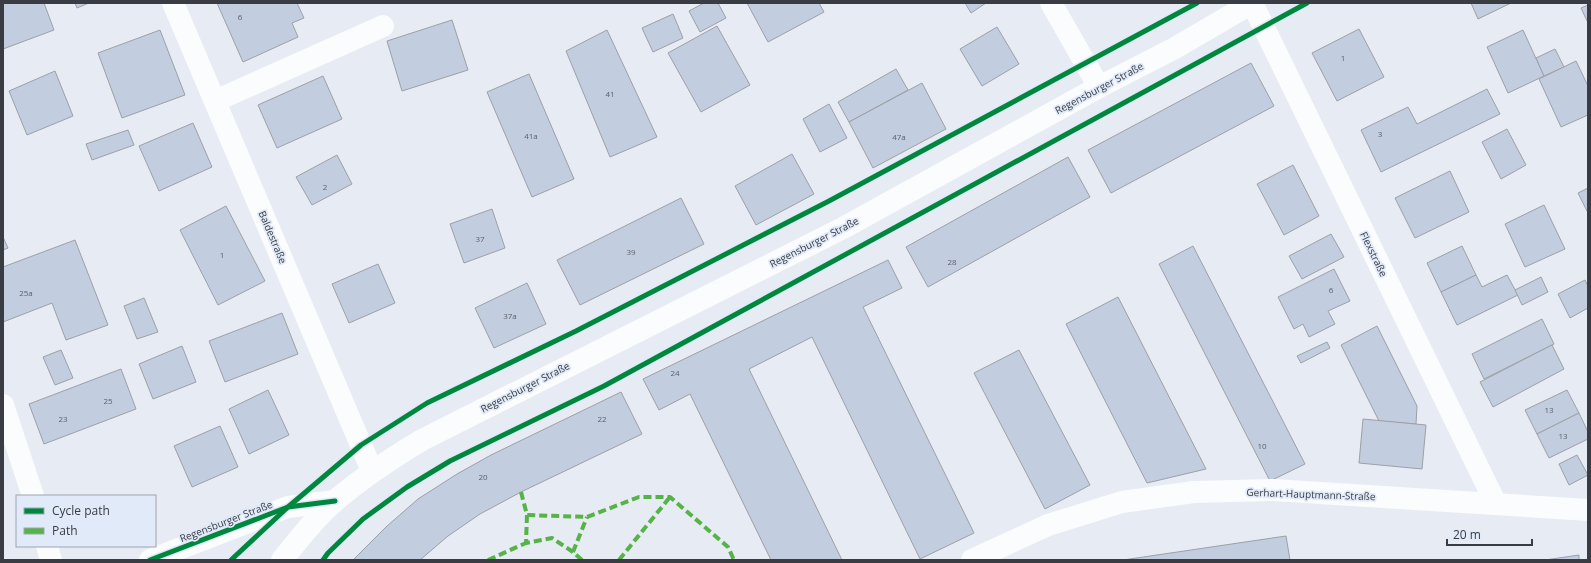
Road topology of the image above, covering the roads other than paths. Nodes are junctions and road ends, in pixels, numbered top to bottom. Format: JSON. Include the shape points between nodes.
{"nodes":[{"id":1,"x":173,"y":3,"type":"edge"},
{"id":2,"x":1051,"y":3,"type":"edge"},
{"id":3,"x":1252,"y":3,"type":"edge"},
{"id":4,"x":383,"y":26,"type":"dead end"},
{"id":5,"x":1099,"y":87,"type":"junction"},
{"id":6,"x":215,"y":101,"type":"junction"},
{"id":7,"x":3,"y":405,"type":"edge"},
{"id":8,"x":372,"y":471,"type":"junction"},
{"id":9,"x":33,"y":495,"type":"edge"},
{"id":10,"x":335,"y":501,"type":"junction"},
{"id":11,"x":1496,"y":504,"type":"junction"},
{"id":12,"x":1588,"y":510,"type":"edge"},
{"id":13,"x":47,"y":547,"type":"edge"},
{"id":14,"x":51,"y":560,"type":"edge"},
{"id":15,"x":150,"y":560,"type":"edge"},
{"id":16,"x":282,"y":560,"type":"edge"},
{"id":17,"x":972,"y":560,"type":"edge"}],
"edges":[{"from":1,"to":6,"type":"street","name":"Baldestraße"},
{"from":2,"to":5,"type":"street"},
{"from":3,"to":5,"type":"street","name":"Regensburger Straße"},
{"from":3,"to":11,"type":"street","name":"Flexstraße"},
{"from":4,"to":6,"type":"street"},
{"from":5,"to":8,"type":"street","name":"Regensburger Straße","via":[[843,228],[422,440]]},
{"from":6,"to":8,"type":"street","name":"Baldestraße"},
{"from":7,"to":9,"type":"street"},
{"from":8,"to":10,"type":"street","name":"Regensburger Straße"},
{"from":10,"to":15,"type":"street","name":"Regensburger Straße","via":[[288,507]]},
{"from":10,"to":16,"type":"street","name":"Regensburger Straße","via":[[306,530]]},
{"from":11,"to":12,"type":"street","name":"Gerhart-Hauptmann-Straße"},
{"from":11,"to":17,"type":"street","name":"Gerhart-Hauptmann-Straße","via":[[1273,490],[1194,492],[1122,502],[1055,523]]},
{"from":13,"to":14,"type":"street"}]}
